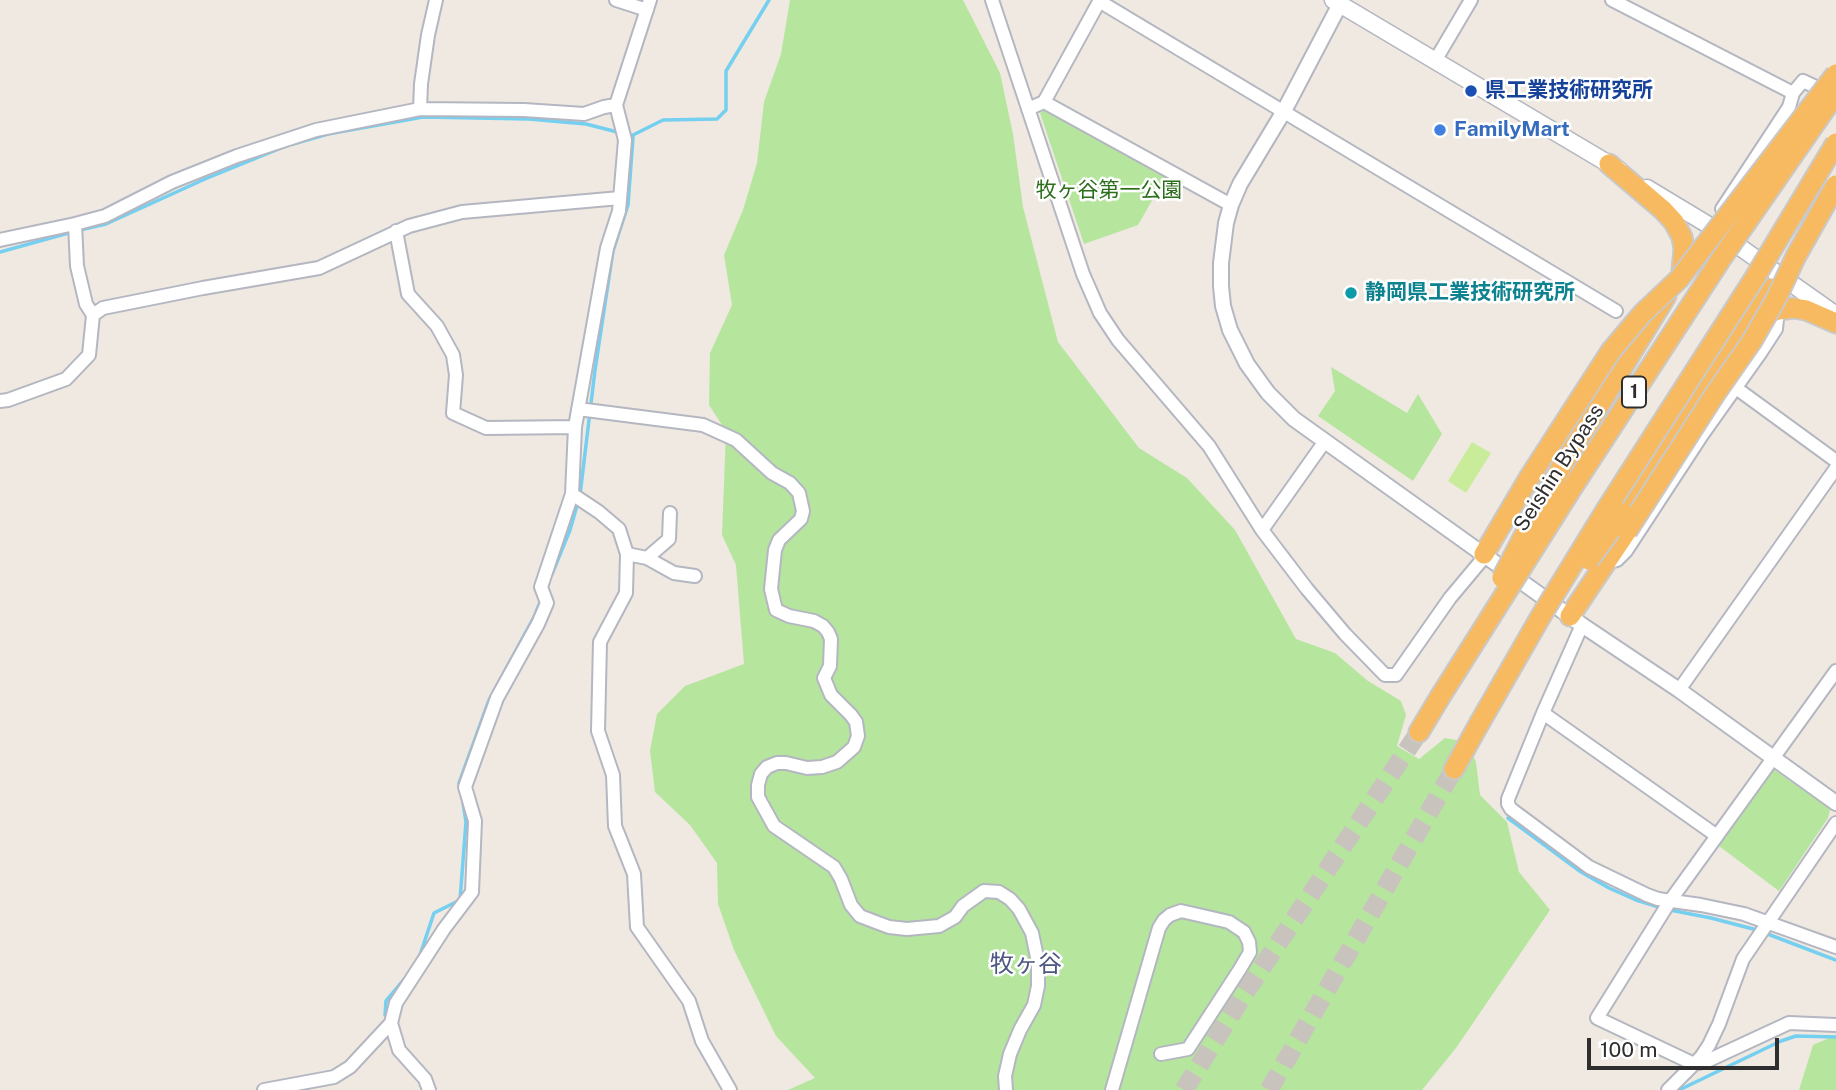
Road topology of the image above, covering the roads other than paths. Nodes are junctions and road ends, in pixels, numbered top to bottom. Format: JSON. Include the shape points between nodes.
{"nodes":[{"id":1,"x":436,"y":0,"type":"edge"},
{"id":2,"x":616,"y":0,"type":"edge"},
{"id":3,"x":992,"y":0,"type":"edge"},
{"id":4,"x":1100,"y":0,"type":"edge"},
{"id":5,"x":1471,"y":0,"type":"edge"},
{"id":6,"x":1612,"y":0,"type":"edge"},
{"id":7,"x":1336,"y":2,"type":"edge"},
{"id":8,"x":648,"y":5,"type":"edge"},
{"id":9,"x":1435,"y":61,"type":"junction"},
{"id":10,"x":1836,"y":74,"type":"edge"},
{"id":11,"x":1827,"y":91,"type":"edge"},
{"id":12,"x":1793,"y":93,"type":"junction"},
{"id":13,"x":1044,"y":102,"type":"junction"},
{"id":14,"x":617,"y":105,"type":"junction"},
{"id":15,"x":420,"y":109,"type":"junction"},
{"id":16,"x":1028,"y":109,"type":"junction"},
{"id":17,"x":1284,"y":111,"type":"junction"},
{"id":18,"x":1836,"y":143,"type":"edge"},
{"id":19,"x":1609,"y":164,"type":"junction"},
{"id":20,"x":1836,"y":185,"type":"edge"},
{"id":21,"x":620,"y":198,"type":"junction"},
{"id":22,"x":1231,"y":205,"type":"junction"},
{"id":23,"x":1836,"y":206,"type":"edge"},
{"id":24,"x":75,"y":224,"type":"junction"},
{"id":25,"x":1710,"y":226,"type":"junction"},
{"id":26,"x":396,"y":231,"type":"junction"},
{"id":27,"x":0,"y":240,"type":"edge"},
{"id":28,"x":1682,"y":270,"type":"junction"},
{"id":29,"x":1782,"y":275,"type":"junction"},
{"id":30,"x":1778,"y":310,"type":"junction"},
{"id":31,"x":1616,"y":311,"type":"dead end"},
{"id":32,"x":93,"y":315,"type":"junction"},
{"id":33,"x":1836,"y":315,"type":"edge"},
{"id":34,"x":1750,"y":323,"type":"junction"},
{"id":35,"x":1836,"y":323,"type":"edge"},
{"id":36,"x":1736,"y":388,"type":"junction"},
{"id":37,"x":0,"y":401,"type":"edge"},
{"id":38,"x":581,"y":409,"type":"junction"},
{"id":39,"x":575,"y":427,"type":"junction"},
{"id":40,"x":1325,"y":441,"type":"junction"},
{"id":41,"x":1836,"y":461,"type":"edge"},
{"id":42,"x":1836,"y":468,"type":"edge"},
{"id":43,"x":572,"y":494,"type":"junction"},
{"id":44,"x":670,"y":513,"type":"dead end"},
{"id":45,"x":1625,"y":522,"type":"junction"},
{"id":46,"x":1262,"y":530,"type":"junction"},
{"id":47,"x":627,"y":554,"type":"junction"},
{"id":48,"x":1485,"y":554,"type":"junction"},
{"id":49,"x":647,"y":558,"type":"junction"},
{"id":50,"x":1606,"y":563,"type":"junction"},
{"id":51,"x":695,"y":576,"type":"dead end"},
{"id":52,"x":1576,"y":621,"type":"junction"},
{"id":53,"x":1836,"y":671,"type":"edge"},
{"id":54,"x":1679,"y":690,"type":"junction"},
{"id":55,"x":1440,"y":697,"type":"junction"},
{"id":56,"x":1543,"y":713,"type":"junction"},
{"id":57,"x":1479,"y":723,"type":"junction"},
{"id":58,"x":1419,"y":732,"type":"tunnel mouth"},
{"id":59,"x":1773,"y":757,"type":"junction"},
{"id":60,"x":1454,"y":769,"type":"tunnel mouth"},
{"id":61,"x":1836,"y":803,"type":"edge"},
{"id":62,"x":1836,"y":823,"type":"edge"},
{"id":63,"x":1717,"y":836,"type":"junction"},
{"id":64,"x":1670,"y":901,"type":"junction"},
{"id":65,"x":1769,"y":922,"type":"junction"},
{"id":66,"x":1836,"y":947,"type":"edge"},
{"id":67,"x":391,"y":1023,"type":"junction"},
{"id":68,"x":1836,"y":1025,"type":"edge"},
{"id":69,"x":1161,"y":1054,"type":"dead end"},
{"id":70,"x":1693,"y":1064,"type":"junction"},
{"id":71,"x":264,"y":1090,"type":"edge"},
{"id":72,"x":429,"y":1090,"type":"edge"},
{"id":73,"x":730,"y":1090,"type":"edge"},
{"id":74,"x":1006,"y":1090,"type":"edge"},
{"id":75,"x":1112,"y":1090,"type":"edge"},
{"id":76,"x":1668,"y":1090,"type":"edge"}],
"edges":[{"from":1,"to":15,"type":"street"},
{"from":2,"to":8,"type":"street"},
{"from":3,"to":16,"type":"street"},
{"from":4,"to":13,"type":"street"},
{"from":4,"to":17,"type":"street"},
{"from":5,"to":9,"type":"street"},
{"from":6,"to":12,"type":"street"},
{"from":7,"to":9,"type":"main road"},
{"from":7,"to":17,"type":"street"},
{"from":8,"to":14,"type":"street"},
{"from":9,"to":19,"type":"main road"},
{"from":10,"to":48,"type":"highway","number":"1","bridge":true,"via":[[1679,279],[1611,351],[1528,478]]},
{"from":11,"to":12,"type":"street","via":[[1804,81]]},
{"from":11,"to":55,"type":"highway","name":"Seishin Bypass","number":"1","bridge":true},
{"from":12,"to":25,"type":"street","via":[[1789,107]]},
{"from":13,"to":16,"type":"street"},
{"from":13,"to":22,"type":"street"},
{"from":14,"to":15,"type":"street","via":[[584,114]]},
{"from":14,"to":21,"type":"street","via":[[625,139]]},
{"from":15,"to":24,"type":"street","via":[[316,130],[237,156],[105,216]]},
{"from":16,"to":46,"type":"street","via":[[1100,313],[1209,446]]},
{"from":17,"to":22,"type":"street"},
{"from":17,"to":31,"type":"street"},
{"from":18,"to":57,"type":"highway","number":"1","bridge":true},
{"from":19,"to":25,"type":"main road"},
{"from":19,"to":28,"type":"highway","via":[[1674,222],[1684,249]]},
{"from":20,"to":45,"type":"highway","number":"1","bridge":true,"via":[[1752,341]]},
{"from":21,"to":26,"type":"street","via":[[462,212]]},
{"from":21,"to":38,"type":"street","via":[[607,248]]},
{"from":22,"to":40,"type":"street","via":[[1221,286],[1230,330],[1268,393]]},
{"from":23,"to":29,"type":"street"},
{"from":24,"to":27,"type":"street"},
{"from":24,"to":32,"type":"street","via":[[77,266]]},
{"from":25,"to":28,"type":"highway","number":"1"},
{"from":25,"to":29,"type":"main road"},
{"from":26,"to":32,"type":"street","via":[[319,268],[103,308]]},
{"from":26,"to":39,"type":"street","via":[[408,294],[437,327],[453,355],[453,413],[485,428]]},
{"from":28,"to":55,"type":"highway","number":"1","bridge":true,"via":[[1561,468]]},
{"from":29,"to":33,"type":"main road"},
{"from":29,"to":34,"type":"highway","number":"1"},
{"from":30,"to":34,"type":"highway"},
{"from":30,"to":35,"type":"highway","via":[[1807,310]]},
{"from":30,"to":36,"type":"street","via":[[1776,329]]},
{"from":32,"to":37,"type":"street","via":[[89,355],[66,379]]},
{"from":34,"to":45,"type":"highway","number":"1","via":[[1691,408]]},
{"from":36,"to":41,"type":"street"},
{"from":36,"to":50,"type":"street","via":[[1626,551]]},
{"from":38,"to":39,"type":"street"},
{"from":38,"to":74,"type":"street","via":[[703,425],[736,440],[799,493],[801,519],[775,550],[771,589],[776,610],[814,621],[828,632],[830,666],[824,678],[831,695],[856,722],[858,736],[847,755],[822,768],[786,762],[767,767],[761,774],[758,797],[774,826],[834,867],[860,916],[889,927],[939,926],[984,891],[999,892],[1019,909],[1032,933],[1038,986],[1034,1005],[1010,1054]]},
{"from":39,"to":43,"type":"street"},
{"from":40,"to":46,"type":"street"},
{"from":40,"to":48,"type":"street"},
{"from":42,"to":54,"type":"street"},
{"from":43,"to":47,"type":"street","via":[[619,529]]},
{"from":43,"to":67,"type":"street","via":[[541,587],[547,603],[497,698],[465,787],[475,821],[472,892],[396,1003]]},
{"from":44,"to":49,"type":"street","via":[[669,539]]},
{"from":45,"to":50,"type":"highway","number":"1"},
{"from":45,"to":57,"type":"highway","number":"1","bridge":true,"via":[[1561,599]]},
{"from":46,"to":48,"type":"street","via":[[1345,634],[1391,676],[1400,671]]},
{"from":47,"to":49,"type":"street"},
{"from":47,"to":73,"type":"street","via":[[626,593],[600,642],[598,732],[614,775],[615,827],[634,874],[637,927],[689,1001],[702,1041]]},
{"from":48,"to":52,"type":"street"},
{"from":49,"to":51,"type":"street","via":[[674,573]]},
{"from":50,"to":52,"type":"highway","number":"1"},
{"from":52,"to":54,"type":"street"},
{"from":52,"to":56,"type":"street"},
{"from":53,"to":59,"type":"street"},
{"from":54,"to":59,"type":"street"},
{"from":55,"to":58,"type":"highway","name":"Seishin Bypass","number":"1"},
{"from":56,"to":63,"type":"street"},
{"from":56,"to":64,"type":"street","via":[[1508,799],[1511,809],[1589,867]]},
{"from":57,"to":60,"type":"highway","number":"1"},
{"from":59,"to":61,"type":"street"},
{"from":59,"to":63,"type":"street"},
{"from":62,"to":65,"type":"street"},
{"from":63,"to":64,"type":"street"},
{"from":64,"to":65,"type":"street","via":[[1725,909]]},
{"from":64,"to":70,"type":"street","via":[[1597,1018]]},
{"from":65,"to":66,"type":"street"},
{"from":65,"to":70,"type":"street","via":[[1744,959],[1719,1024]]},
{"from":67,"to":71,"type":"street","via":[[350,1067],[334,1077]]},
{"from":67,"to":72,"type":"street","via":[[399,1050]]},
{"from":68,"to":70,"type":"street","via":[[1789,1023]]},
{"from":69,"to":75,"type":"street","via":[[1188,1049],[1250,952],[1244,932],[1229,922],[1181,911],[1164,920]]},
{"from":70,"to":76,"type":"street"}]}
